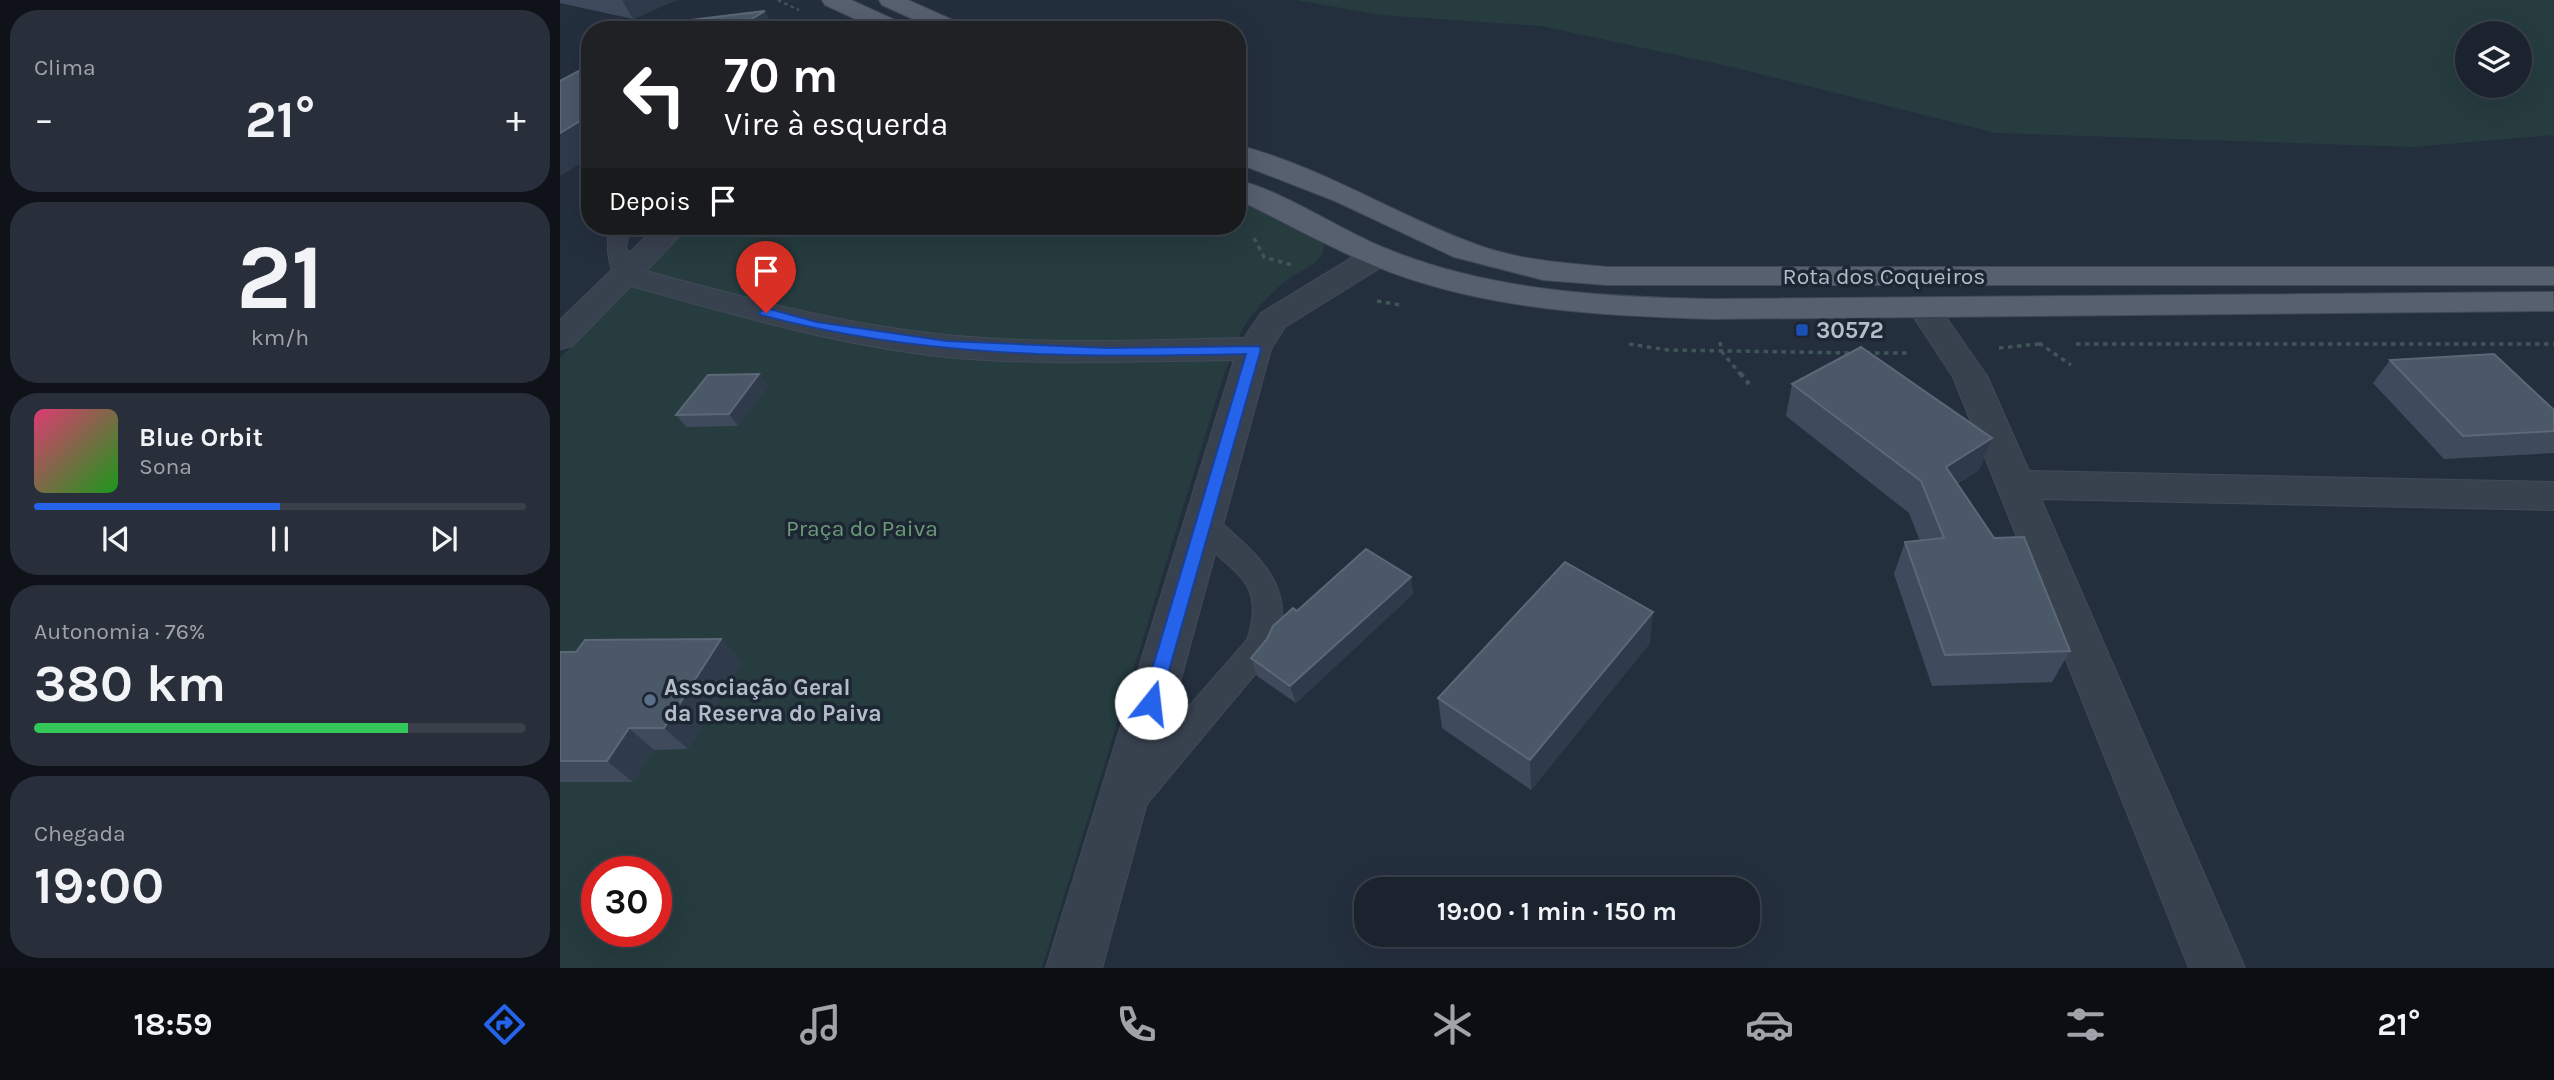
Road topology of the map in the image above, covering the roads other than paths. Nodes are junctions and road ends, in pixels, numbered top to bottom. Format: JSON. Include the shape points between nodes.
{"nodes":[{"id":1,"x":833,"y":0,"type":"edge"},
{"id":2,"x":890,"y":0,"type":"edge"},
{"id":3,"x":878,"y":21,"type":"edge"},
{"id":4,"x":936,"y":21,"type":"edge"},
{"id":5,"x":1246,"y":156,"type":"edge"},
{"id":6,"x":1246,"y":192,"type":"edge"},
{"id":7,"x":618,"y":235,"type":"edge"},
{"id":8,"x":665,"y":235,"type":"edge"},
{"id":9,"x":1377,"y":256,"type":"junction"},
{"id":10,"x":625,"y":275,"type":"junction"},
{"id":11,"x":2554,"y":276,"type":"edge"},
{"id":12,"x":2554,"y":302,"type":"edge"},
{"id":13,"x":1923,"y":307,"type":"junction"},
{"id":14,"x":560,"y":339,"type":"edge"},
{"id":15,"x":1254,"y":349,"type":"junction"},
{"id":16,"x":2016,"y":485,"type":"junction"},
{"id":17,"x":2554,"y":496,"type":"edge"},
{"id":18,"x":1204,"y":523,"type":"junction"},
{"id":19,"x":1121,"y":808,"type":"junction"},
{"id":20,"x":1074,"y":968,"type":"edge"},
{"id":21,"x":2217,"y":968,"type":"edge"}],
"edges":[{"from":1,"to":3,"type":"main road"},
{"from":2,"to":4,"type":"main road"},
{"from":5,"to":11,"type":"main road","name":"Rota dos Coqueiros","via":[[1345,195],[1465,251],[1543,271],[1607,276]]},
{"from":6,"to":9,"type":"main road","name":"Rota dos Coqueiros"},
{"from":7,"to":10,"type":"lane","via":[[616,246]]},
{"from":8,"to":10,"type":"street"},
{"from":9,"to":13,"type":"main road","name":"Rota dos Coqueiros","via":[[1457,283],[1535,299],[1638,308]]},
{"from":9,"to":15,"type":"street","via":[[1273,320]]},
{"from":10,"to":14,"type":"street"},
{"from":10,"to":15,"type":"street","via":[[817,326],[947,346],[1109,353]]},
{"from":12,"to":13,"type":"main road","name":"Rota dos Coqueiros"},
{"from":13,"to":16,"type":"street","via":[[1970,376]]},
{"from":15,"to":18,"type":"street"},
{"from":16,"to":17,"type":"street"},
{"from":16,"to":21,"type":"street"},
{"from":18,"to":19,"type":"street"},
{"from":18,"to":19,"type":"lane","via":[[1254,572],[1270,595],[1270,624],[1260,646]]},
{"from":19,"to":20,"type":"street"}]}
